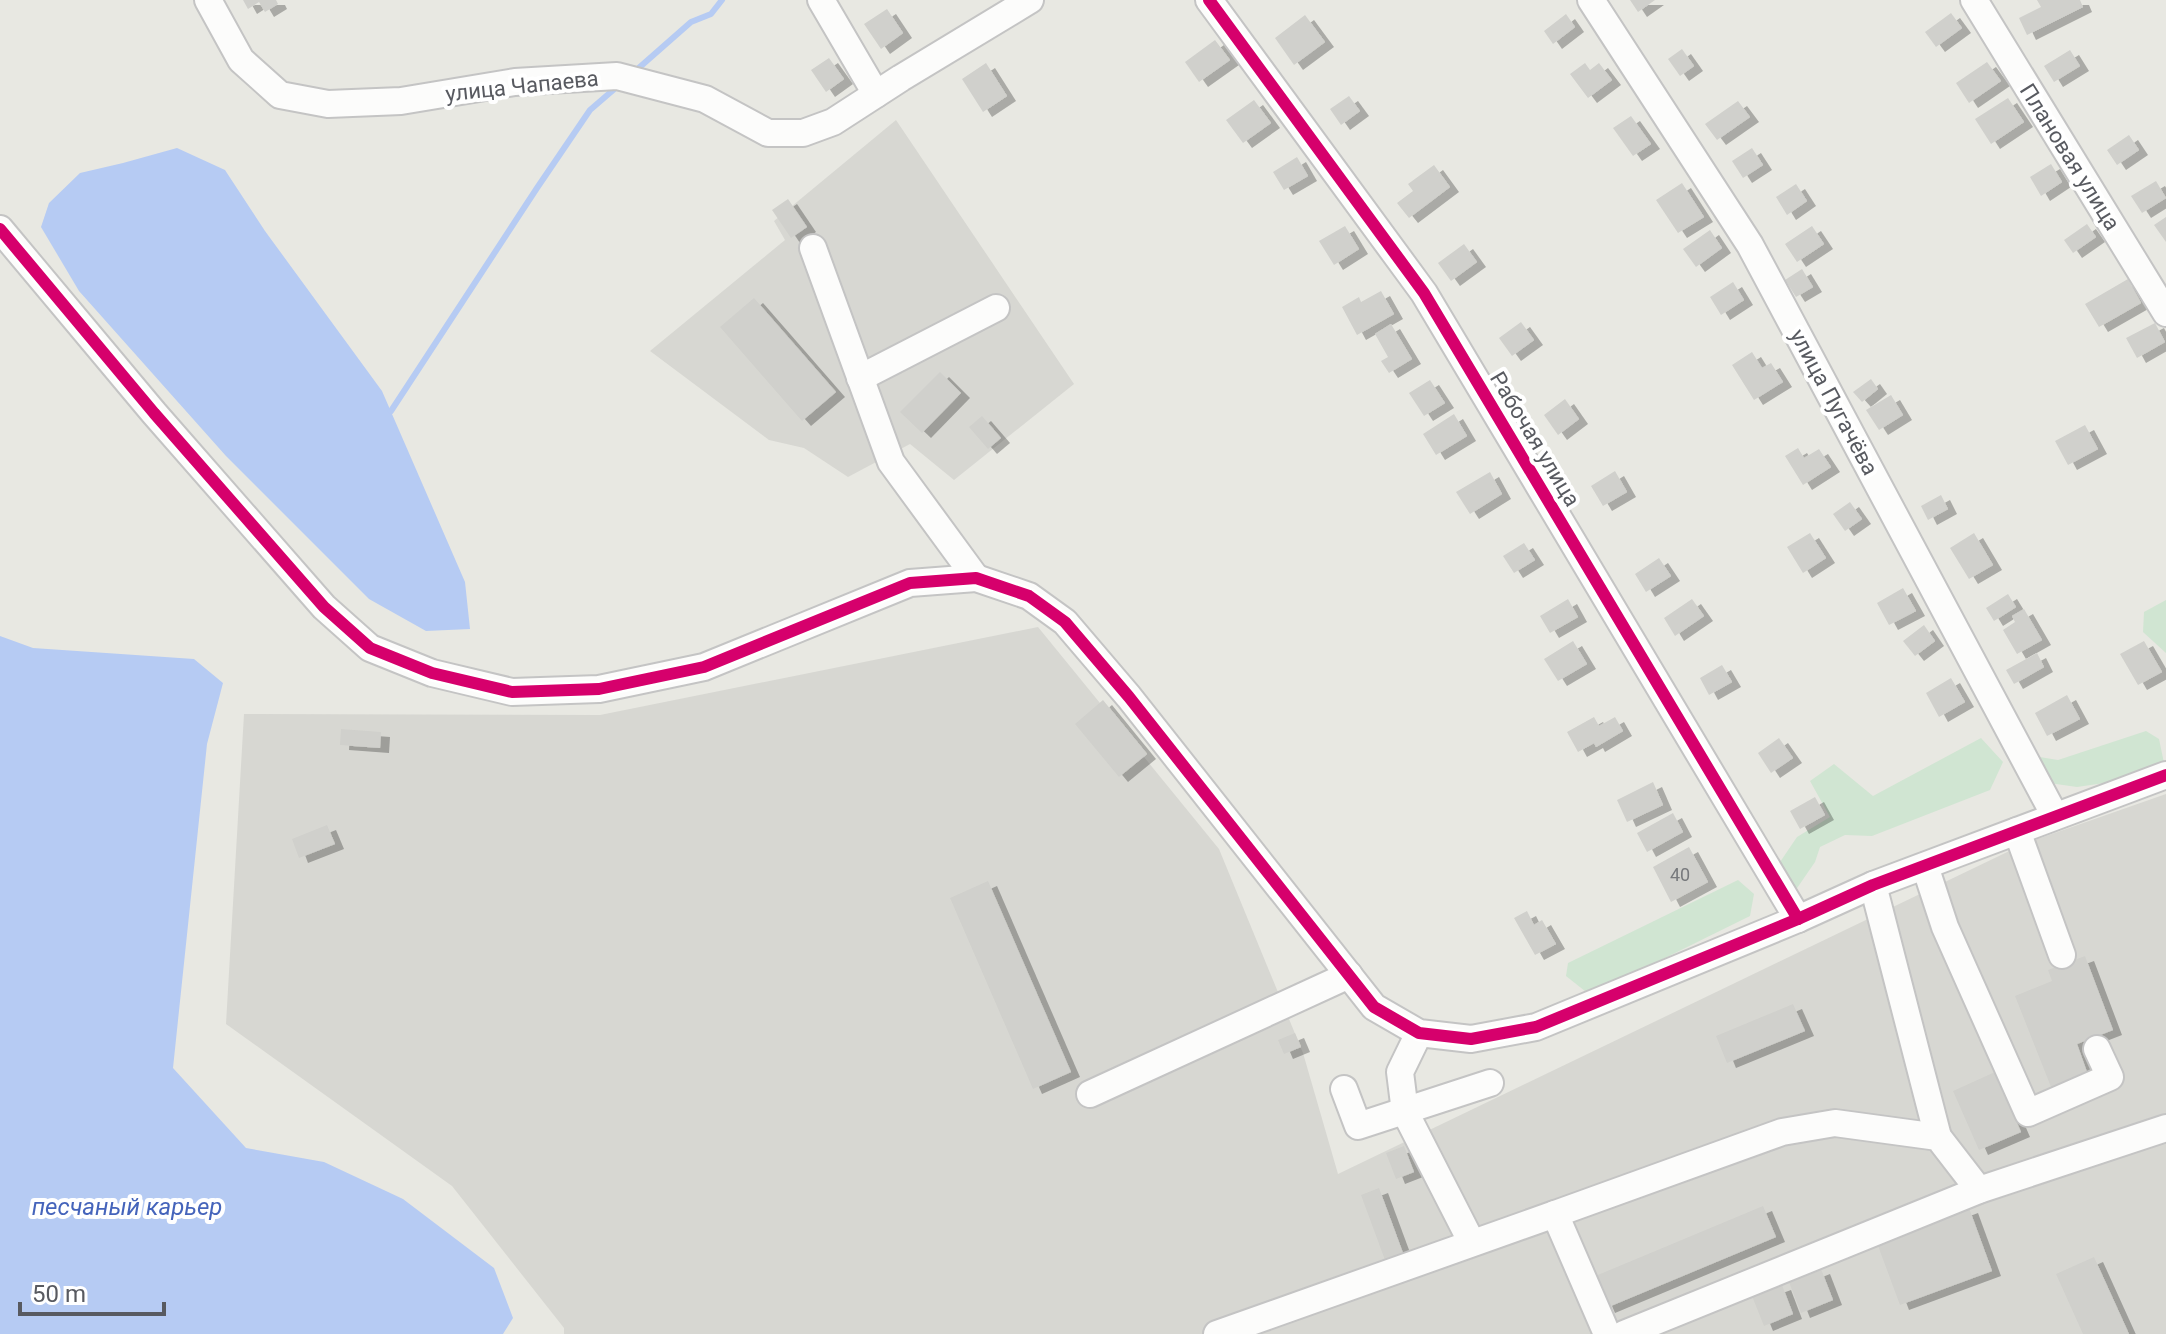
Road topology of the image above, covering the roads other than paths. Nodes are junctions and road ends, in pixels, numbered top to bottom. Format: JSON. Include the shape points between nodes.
{"nodes":[{"id":1,"x":208,"y":0,"type":"edge"},
{"id":2,"x":821,"y":0,"type":"edge"},
{"id":3,"x":1030,"y":0,"type":"edge"},
{"id":4,"x":1209,"y":0,"type":"edge"},
{"id":5,"x":1591,"y":0,"type":"edge"},
{"id":6,"x":1974,"y":0,"type":"edge"},
{"id":7,"x":876,"y":94,"type":"junction"},
{"id":8,"x":0,"y":229,"type":"edge"},
{"id":9,"x":813,"y":248,"type":"dead end"},
{"id":10,"x":996,"y":308,"type":"dead end"},
{"id":11,"x":2166,"y":313,"type":"edge"},
{"id":12,"x":860,"y":378,"type":"junction"},
{"id":13,"x":976,"y":578,"type":"junction"},
{"id":14,"x":2166,"y":775,"type":"edge"},
{"id":15,"x":2055,"y":816,"type":"junction"},
{"id":16,"x":2017,"y":831,"type":"junction"},
{"id":17,"x":1925,"y":866,"type":"junction"},
{"id":18,"x":1873,"y":885,"type":"junction"},
{"id":19,"x":1798,"y":919,"type":"junction"},
{"id":20,"x":2062,"y":955,"type":"dead end"},
{"id":21,"x":1349,"y":975,"type":"junction"},
{"id":22,"x":1419,"y":1033,"type":"junction"},
{"id":23,"x":2097,"y":1049,"type":"dead end"},
{"id":24,"x":1490,"y":1083,"type":"dead end"},
{"id":25,"x":1344,"y":1089,"type":"dead end"},
{"id":26,"x":1090,"y":1094,"type":"dead end"},
{"id":27,"x":1405,"y":1112,"type":"junction"},
{"id":28,"x":2166,"y":1128,"type":"edge"},
{"id":29,"x":1938,"y":1137,"type":"junction"},
{"id":30,"x":1979,"y":1190,"type":"junction"},
{"id":31,"x":1555,"y":1214,"type":"junction"},
{"id":32,"x":1472,"y":1243,"type":"junction"},
{"id":33,"x":1217,"y":1334,"type":"edge"},
{"id":34,"x":1607,"y":1334,"type":"edge"},
{"id":35,"x":1624,"y":1334,"type":"edge"}],
"edges":[{"from":1,"to":7,"type":"street","name":"улица Чапаева","via":[[241,60],[280,95],[328,104],[401,101],[515,82],[617,76],[705,99],[768,133],[803,133],[833,122]]},
{"from":2,"to":7,"type":"street"},
{"from":3,"to":7,"type":"street","name":"улица Чапаева"},
{"from":4,"to":19,"type":"street","name":"Рабочая улица","via":[[1424,293]]},
{"from":5,"to":15,"type":"street","name":"улица Пугачёва","via":[[1750,245]]},
{"from":6,"to":11,"type":"street","name":"Плановая улица"},
{"from":8,"to":13,"type":"street","via":[[324,607],[370,648],[432,673],[512,692],[599,689],[704,667],[910,583]]},
{"from":9,"to":12,"type":"street"},
{"from":10,"to":12,"type":"street"},
{"from":12,"to":13,"type":"street","via":[[891,462]]},
{"from":13,"to":21,"type":"street","via":[[1029,596],[1065,622]]},
{"from":14,"to":15,"type":"street"},
{"from":15,"to":16,"type":"street"},
{"from":16,"to":17,"type":"street"},
{"from":16,"to":20,"type":"street"},
{"from":17,"to":18,"type":"street"},
{"from":17,"to":23,"type":"street","via":[[1945,927],[2028,1113],[2110,1077]]},
{"from":18,"to":19,"type":"street"},
{"from":18,"to":29,"type":"street"},
{"from":19,"to":22,"type":"street","via":[[1536,1027],[1471,1039]]},
{"from":21,"to":22,"type":"street","via":[[1374,1007]]},
{"from":21,"to":26,"type":"street"},
{"from":22,"to":27,"type":"street","via":[[1400,1072]]},
{"from":24,"to":27,"type":"street"},
{"from":25,"to":27,"type":"street","via":[[1358,1126]]},
{"from":27,"to":32,"type":"street"},
{"from":28,"to":30,"type":"street"},
{"from":29,"to":30,"type":"street"},
{"from":29,"to":31,"type":"street","via":[[1835,1123],[1782,1132]]},
{"from":30,"to":35,"type":"street"},
{"from":31,"to":32,"type":"street"},
{"from":31,"to":34,"type":"street"},
{"from":32,"to":33,"type":"street"}]}
